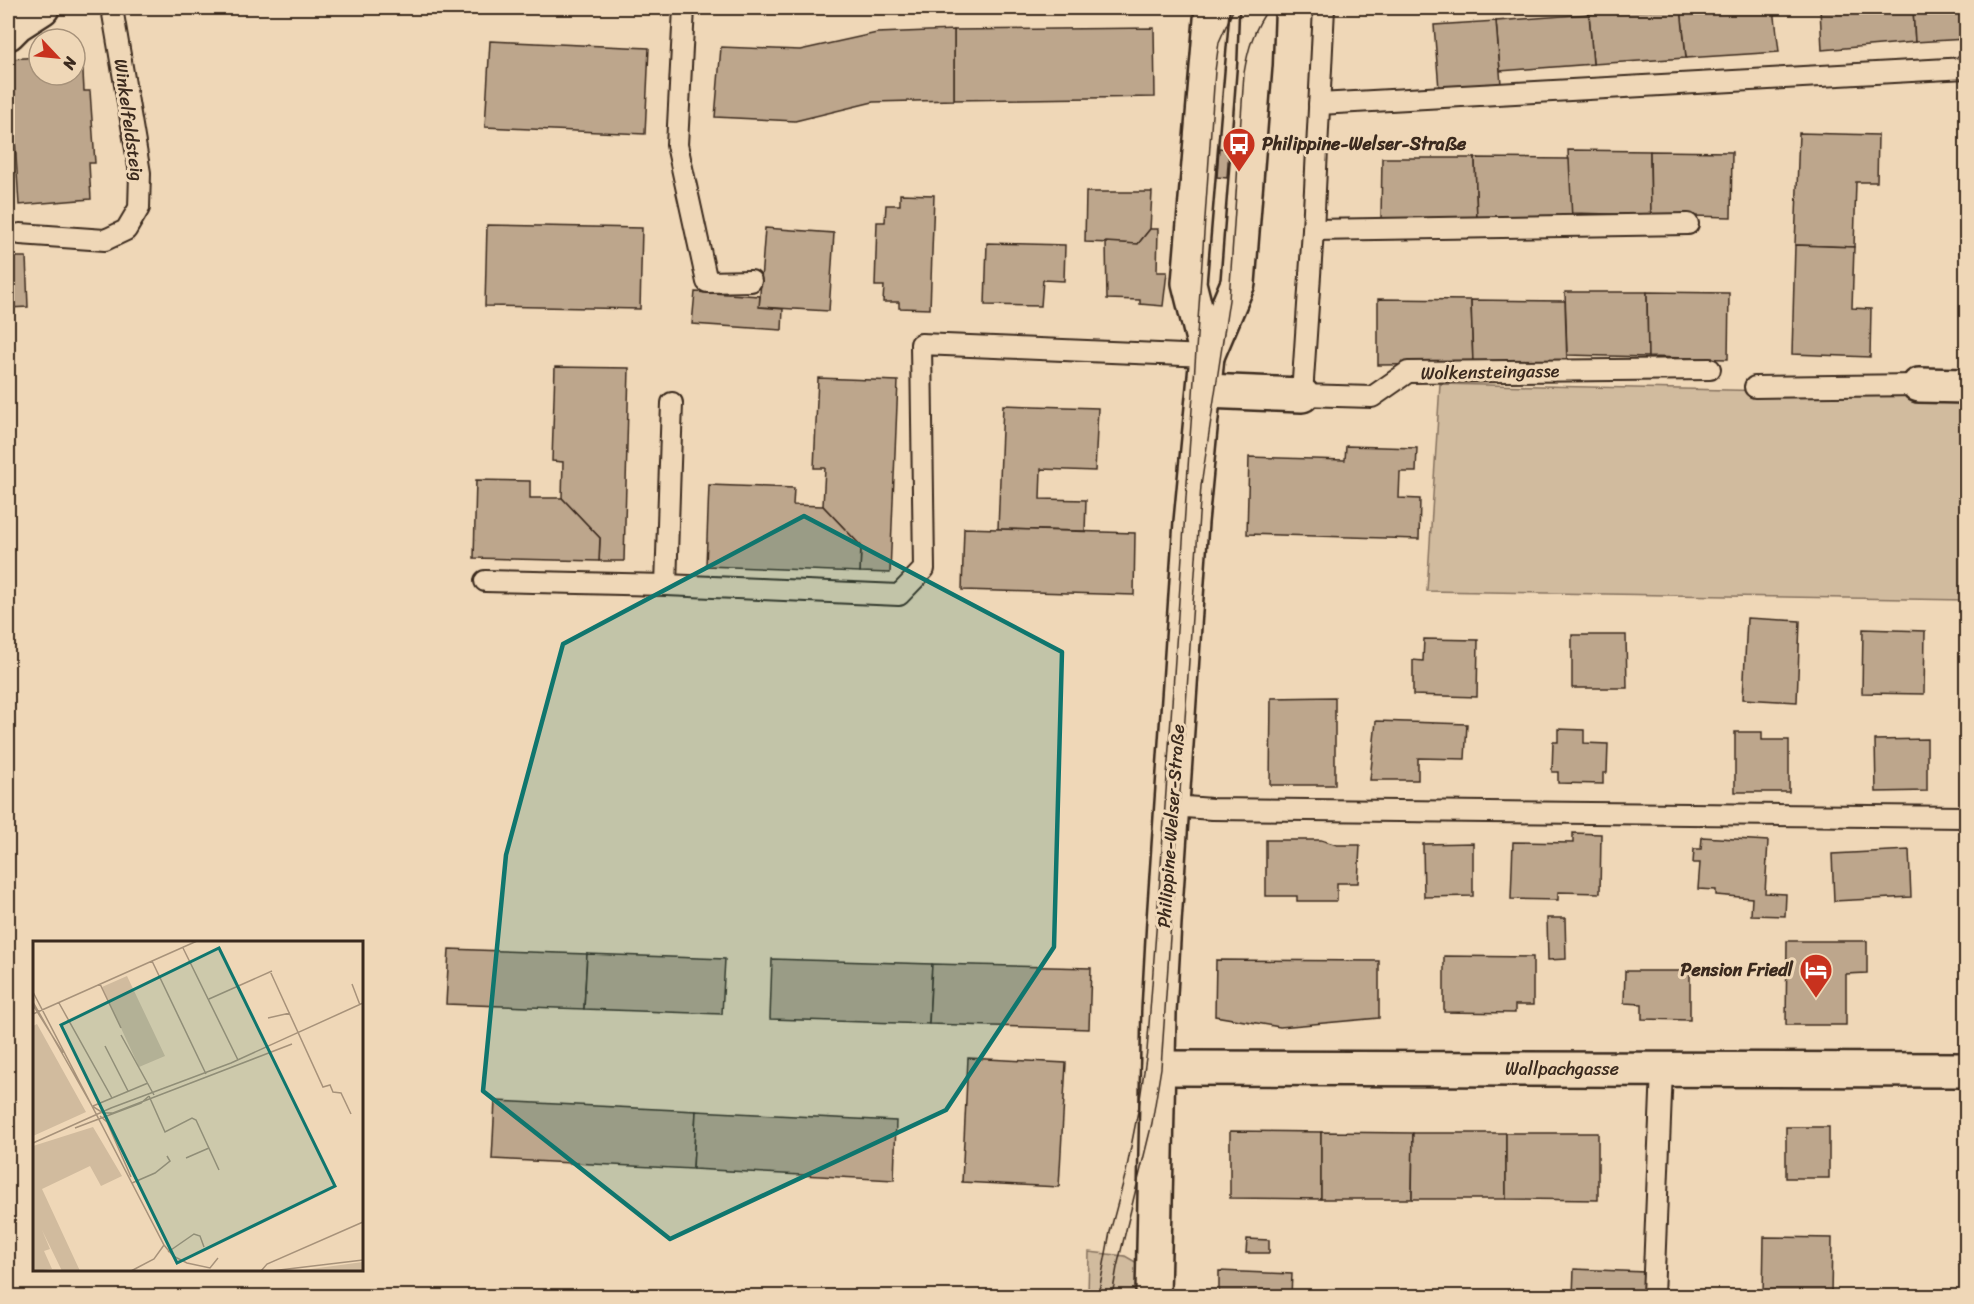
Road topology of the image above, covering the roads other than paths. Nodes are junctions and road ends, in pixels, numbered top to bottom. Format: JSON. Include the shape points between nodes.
{"nodes":[{"id":1,"x":42,"y":8,"type":"edge"},
{"id":2,"x":112,"y":8,"type":"edge"},
{"id":3,"x":684,"y":8,"type":"edge"},
{"id":4,"x":1212,"y":8,"type":"edge"},
{"id":5,"x":1257,"y":8,"type":"edge"},
{"id":6,"x":1324,"y":8,"type":"edge"},
{"id":7,"x":8,"y":33,"type":"edge"},
{"id":8,"x":1966,"y":68,"type":"edge"},
{"id":9,"x":1319,"y":104,"type":"junction"},
{"id":10,"x":1688,"y":224,"type":"dead end"},
{"id":11,"x":1313,"y":230,"type":"junction"},
{"id":12,"x":20,"y":234,"type":"dead end"},
{"id":13,"x":751,"y":281,"type":"dead end"},
{"id":14,"x":1207,"y":356,"type":"junction"},
{"id":15,"x":1710,"y":369,"type":"dead end"},
{"id":16,"x":1919,"y":386,"type":"joint"},
{"id":17,"x":1966,"y":386,"type":"edge"},
{"id":18,"x":1755,"y":387,"type":"dead end"},
{"id":19,"x":1205,"y":391,"type":"junction"},
{"id":20,"x":1302,"y":395,"type":"junction"},
{"id":21,"x":672,"y":403,"type":"dead end"},
{"id":22,"x":485,"y":581,"type":"dead end"},
{"id":23,"x":666,"y":585,"type":"junction"},
{"id":24,"x":1172,"y":806,"type":"junction"},
{"id":25,"x":1966,"y":817,"type":"edge"},
{"id":26,"x":1158,"y":1068,"type":"junction"},
{"id":27,"x":1662,"y":1069,"type":"junction"},
{"id":28,"x":1966,"y":1070,"type":"edge"},
{"id":29,"x":1153,"y":1296,"type":"edge"},
{"id":30,"x":1653,"y":1296,"type":"edge"}],
"edges":[{"from":1,"to":7,"type":"street"},
{"from":2,"to":12,"type":"lane","name":"Winkelfeldsteig","via":[[140,173],[139,208],[126,230],[105,240]]},
{"from":3,"to":13,"type":"lane","via":[[677,145],[707,282]]},
{"from":4,"to":14,"type":"street","name":"Philippine-Welser-Straße","via":[[1189,283]]},
{"from":5,"to":14,"type":"street","name":"Philippine-Welser-Straße","via":[[1238,283]]},
{"from":6,"to":9,"type":"lane"},
{"from":8,"to":9,"type":"lane"},
{"from":9,"to":11,"type":"lane"},
{"from":10,"to":11,"type":"lane"},
{"from":11,"to":20,"type":"lane"},
{"from":14,"to":19,"type":"street","name":"Philippine-Welser-Straße"},
{"from":14,"to":23,"type":"lane","via":[[921,344],[924,569],[899,595]]},
{"from":15,"to":20,"type":"lane","name":"Wolkensteingasse","via":[[1408,372],[1372,397]]},
{"from":16,"to":17,"type":"street"},
{"from":16,"to":18,"type":"lane"},
{"from":19,"to":20,"type":"street","name":"Wolkensteingasse"},
{"from":19,"to":24,"type":"street","name":"Philippine-Welser-Straße","via":[[1191,522]]},
{"from":21,"to":23,"type":"lane"},
{"from":22,"to":23,"type":"lane"},
{"from":24,"to":25,"type":"lane"},
{"from":24,"to":26,"type":"street","name":"Philippine-Welser-Straße"},
{"from":26,"to":27,"type":"street","name":"Wallpachgasse"},
{"from":26,"to":29,"type":"street","name":"Philippine-Welser-Straße"},
{"from":27,"to":28,"type":"street","name":"Wallpachgasse"},
{"from":27,"to":30,"type":"lane"}]}
